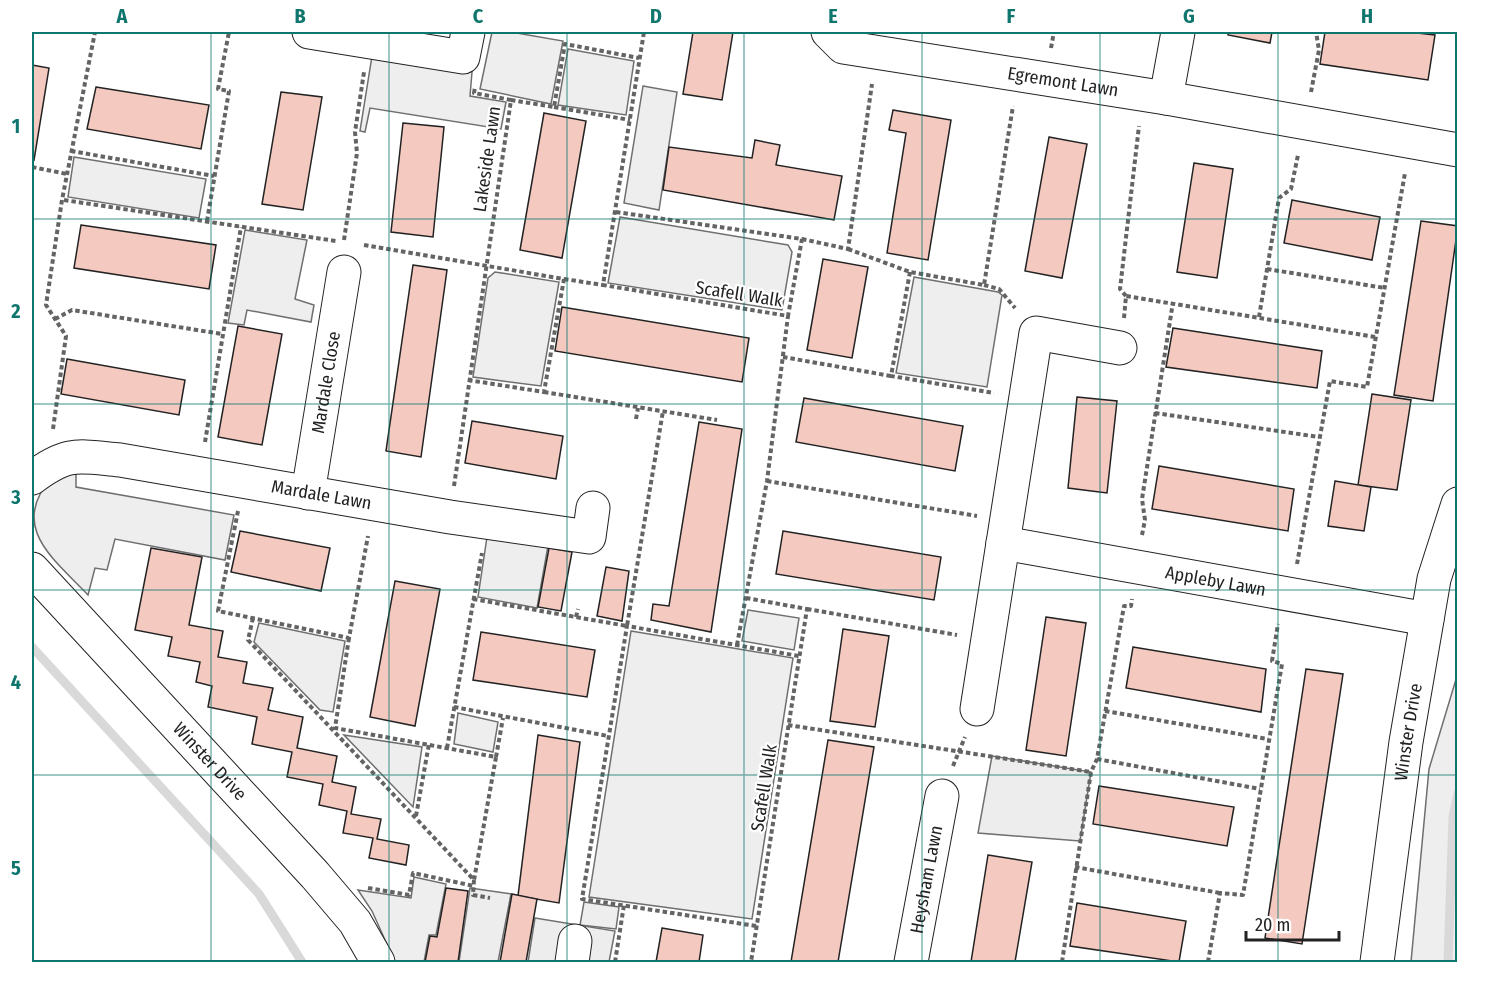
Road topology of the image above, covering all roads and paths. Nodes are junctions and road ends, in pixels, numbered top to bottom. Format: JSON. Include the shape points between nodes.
{"nodes":[{"id":1,"x":95,"y":32,"type":"edge"},
{"id":2,"x":229,"y":32,"type":"edge"},
{"id":3,"x":309,"y":32,"type":"edge"},
{"id":4,"x":644,"y":32,"type":"edge"},
{"id":5,"x":828,"y":32,"type":"edge"},
{"id":6,"x":1178,"y":32,"type":"edge"},
{"id":7,"x":1316,"y":32,"type":"edge"},
{"id":8,"x":369,"y":41,"type":"junction"},
{"id":9,"x":466,"y":44,"type":"edge"},
{"id":10,"x":877,"y":53,"type":"junction"},
{"id":11,"x":639,"y":58,"type":"junction"},
{"id":12,"x":1018,"y":76,"type":"junction"},
{"id":13,"x":1154,"y":96,"type":"junction"},
{"id":14,"x":511,"y":100,"type":"junction"},
{"id":15,"x":554,"y":107,"type":"junction"},
{"id":16,"x":630,"y":120,"type":"junction"},
{"id":17,"x":1305,"y":123,"type":"junction"},
{"id":18,"x":1410,"y":142,"type":"junction"},
{"id":19,"x":1458,"y":150,"type":"edge"},
{"id":20,"x":71,"y":152,"type":"junction"},
{"id":21,"x":32,"y":168,"type":"edge"},
{"id":22,"x":67,"y":174,"type":"junction"},
{"id":23,"x":214,"y":176,"type":"junction"},
{"id":24,"x":64,"y":200,"type":"junction"},
{"id":25,"x":616,"y":212,"type":"junction"},
{"id":26,"x":207,"y":221,"type":"junction"},
{"id":27,"x":241,"y":227,"type":"junction"},
{"id":28,"x":801,"y":239,"type":"junction"},
{"id":29,"x":848,"y":249,"type":"junction"},
{"id":30,"x":344,"y":257,"type":"junction"},
{"id":31,"x":485,"y":266,"type":"junction"},
{"id":32,"x":1268,"y":269,"type":"junction"},
{"id":33,"x":910,"y":272,"type":"junction"},
{"id":34,"x":564,"y":279,"type":"junction"},
{"id":35,"x":603,"y":285,"type":"junction"},
{"id":36,"x":984,"y":285,"type":"junction"},
{"id":37,"x":1385,"y":288,"type":"junction"},
{"id":38,"x":1126,"y":296,"type":"junction"},
{"id":39,"x":1173,"y":302,"type":"junction"},
{"id":40,"x":788,"y":316,"type":"junction"},
{"id":41,"x":1259,"y":316,"type":"junction"},
{"id":42,"x":55,"y":319,"type":"junction"},
{"id":43,"x":1036,"y":333,"type":"junction"},
{"id":44,"x":222,"y":334,"type":"junction"},
{"id":45,"x":1375,"y":337,"type":"junction"},
{"id":46,"x":1120,"y":348,"type":"joint"},
{"id":47,"x":783,"y":357,"type":"junction"},
{"id":48,"x":891,"y":376,"type":"junction"},
{"id":49,"x":468,"y":380,"type":"junction"},
{"id":50,"x":544,"y":393,"type":"junction"},
{"id":51,"x":1026,"y":399,"type":"junction"},
{"id":52,"x":638,"y":408,"type":"junction"},
{"id":53,"x":663,"y":411,"type":"junction"},
{"id":54,"x":1155,"y":412,"type":"junction"},
{"id":55,"x":636,"y":419,"type":"dead end"},
{"id":56,"x":717,"y":420,"type":"dead end"},
{"id":57,"x":1319,"y":437,"type":"junction"},
{"id":58,"x":58,"y":459,"type":"junction"},
{"id":59,"x":200,"y":474,"type":"junction"},
{"id":60,"x":32,"y":478,"type":"edge"},
{"id":61,"x":244,"y":481,"type":"junction"},
{"id":62,"x":767,"y":481,"type":"junction"},
{"id":63,"x":308,"y":493,"type":"junction"},
{"id":64,"x":374,"y":504,"type":"junction"},
{"id":65,"x":1458,"y":504,"type":"edge"},
{"id":66,"x":593,"y":508,"type":"dead end"},
{"id":67,"x":450,"y":517,"type":"junction"},
{"id":68,"x":487,"y":522,"type":"junction"},
{"id":69,"x":1005,"y":532,"type":"junction"},
{"id":70,"x":1137,"y":568,"type":"junction"},
{"id":71,"x":32,"y":569,"type":"edge"},
{"id":72,"x":1287,"y":594,"type":"junction"},
{"id":73,"x":746,"y":598,"type":"junction"},
{"id":74,"x":473,"y":599,"type":"junction"},
{"id":75,"x":578,"y":609,"type":"dead end"},
{"id":76,"x":807,"y":609,"type":"junction"},
{"id":77,"x":576,"y":617,"type":"junction"},
{"id":78,"x":253,"y":618,"type":"junction"},
{"id":79,"x":1427,"y":620,"type":"junction"},
{"id":80,"x":627,"y":626,"type":"junction"},
{"id":81,"x":350,"y":638,"type":"junction"},
{"id":82,"x":987,"y":640,"type":"junction"},
{"id":83,"x":737,"y":645,"type":"junction"},
{"id":84,"x":799,"y":656,"type":"junction"},
{"id":85,"x":454,"y":707,"type":"junction"},
{"id":86,"x":977,"y":709,"type":"joint"},
{"id":87,"x":1105,"y":711,"type":"junction"},
{"id":88,"x":503,"y":718,"type":"junction"},
{"id":89,"x":788,"y":725,"type":"junction"},
{"id":90,"x":334,"y":729,"type":"junction"},
{"id":91,"x":608,"y":736,"type":"junction"},
{"id":92,"x":1268,"y":739,"type":"junction"},
{"id":93,"x":429,"y":744,"type":"junction"},
{"id":94,"x":447,"y":748,"type":"junction"},
{"id":95,"x":960,"y":751,"type":"junction"},
{"id":96,"x":496,"y":757,"type":"junction"},
{"id":97,"x":1097,"y":759,"type":"junction"},
{"id":98,"x":1090,"y":772,"type":"junction"},
{"id":99,"x":1260,"y":789,"type":"junction"},
{"id":100,"x":942,"y":796,"type":"joint"},
{"id":101,"x":416,"y":816,"type":"junction"},
{"id":102,"x":1075,"y":867,"type":"junction"},
{"id":103,"x":474,"y":880,"type":"junction"},
{"id":104,"x":474,"y":886,"type":"junction"},
{"id":105,"x":1220,"y":893,"type":"junction"},
{"id":106,"x":490,"y":898,"type":"dead end"},
{"id":107,"x":337,"y":901,"type":"junction"},
{"id":108,"x":624,"y":905,"type":"junction"},
{"id":109,"x":756,"y":926,"type":"junction"},
{"id":110,"x":378,"y":963,"type":"edge"},
{"id":111,"x":615,"y":963,"type":"edge"},
{"id":112,"x":751,"y":963,"type":"edge"},
{"id":113,"x":911,"y":963,"type":"edge"},
{"id":114,"x":1062,"y":963,"type":"edge"},
{"id":115,"x":1208,"y":963,"type":"edge"},
{"id":116,"x":1377,"y":963,"type":"edge"}],
"edges":[{"from":1,"to":20,"type":"path"},
{"from":2,"to":23,"type":"path","via":[[218,89],[229,91]]},
{"from":3,"to":8,"type":"street"},
{"from":4,"to":11,"type":"path"},
{"from":5,"to":10,"type":"street","name":"Egremont Lawn","via":[[843,47]]},
{"from":6,"to":13,"type":"street"},
{"from":7,"to":17,"type":"path","via":[[1319,50]]},
{"from":8,"to":9,"type":"street"},
{"from":8,"to":30,"type":"path"},
{"from":9,"to":14,"type":"path","name":"Lakeside Lawn","via":[[479,69],[474,93]]},
{"from":10,"to":12,"type":"street","name":"Egremont Lawn"},
{"from":10,"to":29,"type":"path"},
{"from":11,"to":15,"type":"path","via":[[566,44]]},
{"from":11,"to":16,"type":"path"},
{"from":12,"to":13,"type":"street","name":"Egremont Lawn"},
{"from":12,"to":36,"type":"path"},
{"from":13,"to":17,"type":"street","name":"Egremont Lawn"},
{"from":13,"to":38,"type":"path","via":[[1120,289]]},
{"from":14,"to":15,"type":"path"},
{"from":14,"to":31,"type":"path","name":"Lakeside Lawn"},
{"from":15,"to":16,"type":"path"},
{"from":16,"to":25,"type":"path"},
{"from":17,"to":18,"type":"street","name":"Egremont Lawn"},
{"from":17,"to":32,"type":"path","via":[[1291,189],[1279,198]]},
{"from":18,"to":19,"type":"street","name":"Egremont Lawn"},
{"from":18,"to":37,"type":"path"},
{"from":20,"to":22,"type":"path"},
{"from":20,"to":23,"type":"path"},
{"from":21,"to":22,"type":"path"},
{"from":22,"to":24,"type":"path"},
{"from":23,"to":26,"type":"path"},
{"from":24,"to":26,"type":"path"},
{"from":24,"to":42,"type":"path","via":[[46,305]]},
{"from":25,"to":28,"type":"path"},
{"from":25,"to":35,"type":"path"},
{"from":26,"to":27,"type":"path"},
{"from":27,"to":30,"type":"path"},
{"from":27,"to":44,"type":"path"},
{"from":28,"to":29,"type":"path"},
{"from":28,"to":40,"type":"path","name":"Scafell Walk"},
{"from":29,"to":33,"type":"path"},
{"from":30,"to":31,"type":"path"},
{"from":30,"to":63,"type":"street","name":"Mardale Close"},
{"from":31,"to":34,"type":"path"},
{"from":31,"to":49,"type":"path","name":"Lakeside Lawn"},
{"from":32,"to":37,"type":"path"},
{"from":32,"to":41,"type":"path"},
{"from":33,"to":36,"type":"path"},
{"from":33,"to":48,"type":"path"},
{"from":34,"to":35,"type":"path","name":"Scafell Walk"},
{"from":34,"to":50,"type":"path"},
{"from":35,"to":40,"type":"path","name":"Scafell Walk"},
{"from":36,"to":43,"type":"path","via":[[999,289]]},
{"from":37,"to":45,"type":"path"},
{"from":38,"to":39,"type":"path"},
{"from":38,"to":46,"type":"path"},
{"from":39,"to":41,"type":"path"},
{"from":39,"to":54,"type":"path"},
{"from":40,"to":47,"type":"path"},
{"from":41,"to":45,"type":"path"},
{"from":42,"to":44,"type":"path","via":[[72,310]]},
{"from":42,"to":58,"type":"path","via":[[66,336],[52,434]]},
{"from":43,"to":46,"type":"street"},
{"from":43,"to":51,"type":"street"},
{"from":44,"to":59,"type":"path"},
{"from":45,"to":57,"type":"path","via":[[1367,387],[1330,381]]},
{"from":47,"to":48,"type":"path"},
{"from":47,"to":62,"type":"path"},
{"from":48,"to":51,"type":"path"},
{"from":49,"to":50,"type":"path"},
{"from":49,"to":67,"type":"path","name":"Lakeside Lawn"},
{"from":50,"to":52,"type":"path"},
{"from":51,"to":69,"type":"street"},
{"from":52,"to":53,"type":"path"},
{"from":52,"to":55,"type":"path"},
{"from":53,"to":56,"type":"path"},
{"from":53,"to":80,"type":"path"},
{"from":54,"to":57,"type":"path"},
{"from":54,"to":70,"type":"path"},
{"from":57,"to":72,"type":"path"},
{"from":58,"to":59,"type":"street","name":"Mardale Lawn","via":[[76,456],[120,460]]},
{"from":58,"to":60,"type":"street"},
{"from":59,"to":61,"type":"street","name":"Mardale Lawn"},
{"from":61,"to":63,"type":"street","name":"Mardale Lawn"},
{"from":61,"to":78,"type":"path","via":[[218,611]]},
{"from":62,"to":69,"type":"path"},
{"from":62,"to":73,"type":"path"},
{"from":63,"to":64,"type":"street","name":"Mardale Lawn"},
{"from":64,"to":67,"type":"street","name":"Mardale Lawn"},
{"from":64,"to":81,"type":"path"},
{"from":65,"to":79,"type":"street","name":"Winster Drive","via":[[1434,579]]},
{"from":66,"to":68,"type":"street","name":"Mardale Lawn","via":[[589,537]]},
{"from":67,"to":68,"type":"street","name":"Mardale Lawn"},
{"from":68,"to":74,"type":"path"},
{"from":69,"to":70,"type":"street","name":"Appleby Lawn"},
{"from":69,"to":82,"type":"street"},
{"from":70,"to":72,"type":"street","name":"Appleby Lawn"},
{"from":70,"to":87,"type":"path","via":[[1131,606],[1124,606]]},
{"from":71,"to":107,"type":"street","name":"Winster Drive"},
{"from":72,"to":79,"type":"street","name":"Appleby Lawn"},
{"from":72,"to":92,"type":"path","via":[[1272,661],[1282,664]]},
{"from":73,"to":76,"type":"path"},
{"from":73,"to":83,"type":"path"},
{"from":74,"to":77,"type":"path"},
{"from":74,"to":85,"type":"path"},
{"from":75,"to":77,"type":"path"},
{"from":76,"to":82,"type":"path"},
{"from":76,"to":84,"type":"path","name":"Scafell Walk"},
{"from":77,"to":80,"type":"path"},
{"from":78,"to":81,"type":"path"},
{"from":78,"to":90,"type":"path","via":[[248,640]]},
{"from":79,"to":116,"type":"street","name":"Winster Drive","via":[[1406,742]]},
{"from":80,"to":83,"type":"path"},
{"from":80,"to":91,"type":"path"},
{"from":81,"to":90,"type":"path"},
{"from":82,"to":86,"type":"street"},
{"from":83,"to":84,"type":"path"},
{"from":84,"to":89,"type":"path","name":"Scafell Walk"},
{"from":85,"to":88,"type":"path"},
{"from":85,"to":94,"type":"path"},
{"from":86,"to":95,"type":"path"},
{"from":87,"to":92,"type":"path"},
{"from":87,"to":97,"type":"path"},
{"from":88,"to":91,"type":"path"},
{"from":88,"to":96,"type":"path"},
{"from":89,"to":95,"type":"path"},
{"from":89,"to":109,"type":"path","name":"Scafell Walk"},
{"from":90,"to":93,"type":"path"},
{"from":90,"to":101,"type":"path"},
{"from":91,"to":108,"type":"path","via":[[582,899]]},
{"from":92,"to":99,"type":"path"},
{"from":93,"to":94,"type":"path"},
{"from":93,"to":101,"type":"path"},
{"from":94,"to":96,"type":"path"},
{"from":95,"to":98,"type":"path"},
{"from":95,"to":100,"type":"path"},
{"from":96,"to":103,"type":"path"},
{"from":97,"to":98,"type":"path"},
{"from":97,"to":99,"type":"path"},
{"from":98,"to":102,"type":"path"},
{"from":99,"to":105,"type":"path","via":[[1243,895]]},
{"from":100,"to":113,"type":"street","name":"Heysham Lawn"},
{"from":101,"to":103,"type":"path"},
{"from":102,"to":105,"type":"path"},
{"from":102,"to":114,"type":"path"},
{"from":103,"to":104,"type":"path"},
{"from":104,"to":106,"type":"path","via":[[472,895]]},
{"from":104,"to":107,"type":"path","via":[[413,873],[409,895],[357,886]]},
{"from":105,"to":115,"type":"path"},
{"from":107,"to":110,"type":"street","name":"Winster Drive","via":[[355,922]]},
{"from":108,"to":109,"type":"path"},
{"from":108,"to":111,"type":"path"},
{"from":109,"to":112,"type":"path","name":"Scafell Walk"}]}
